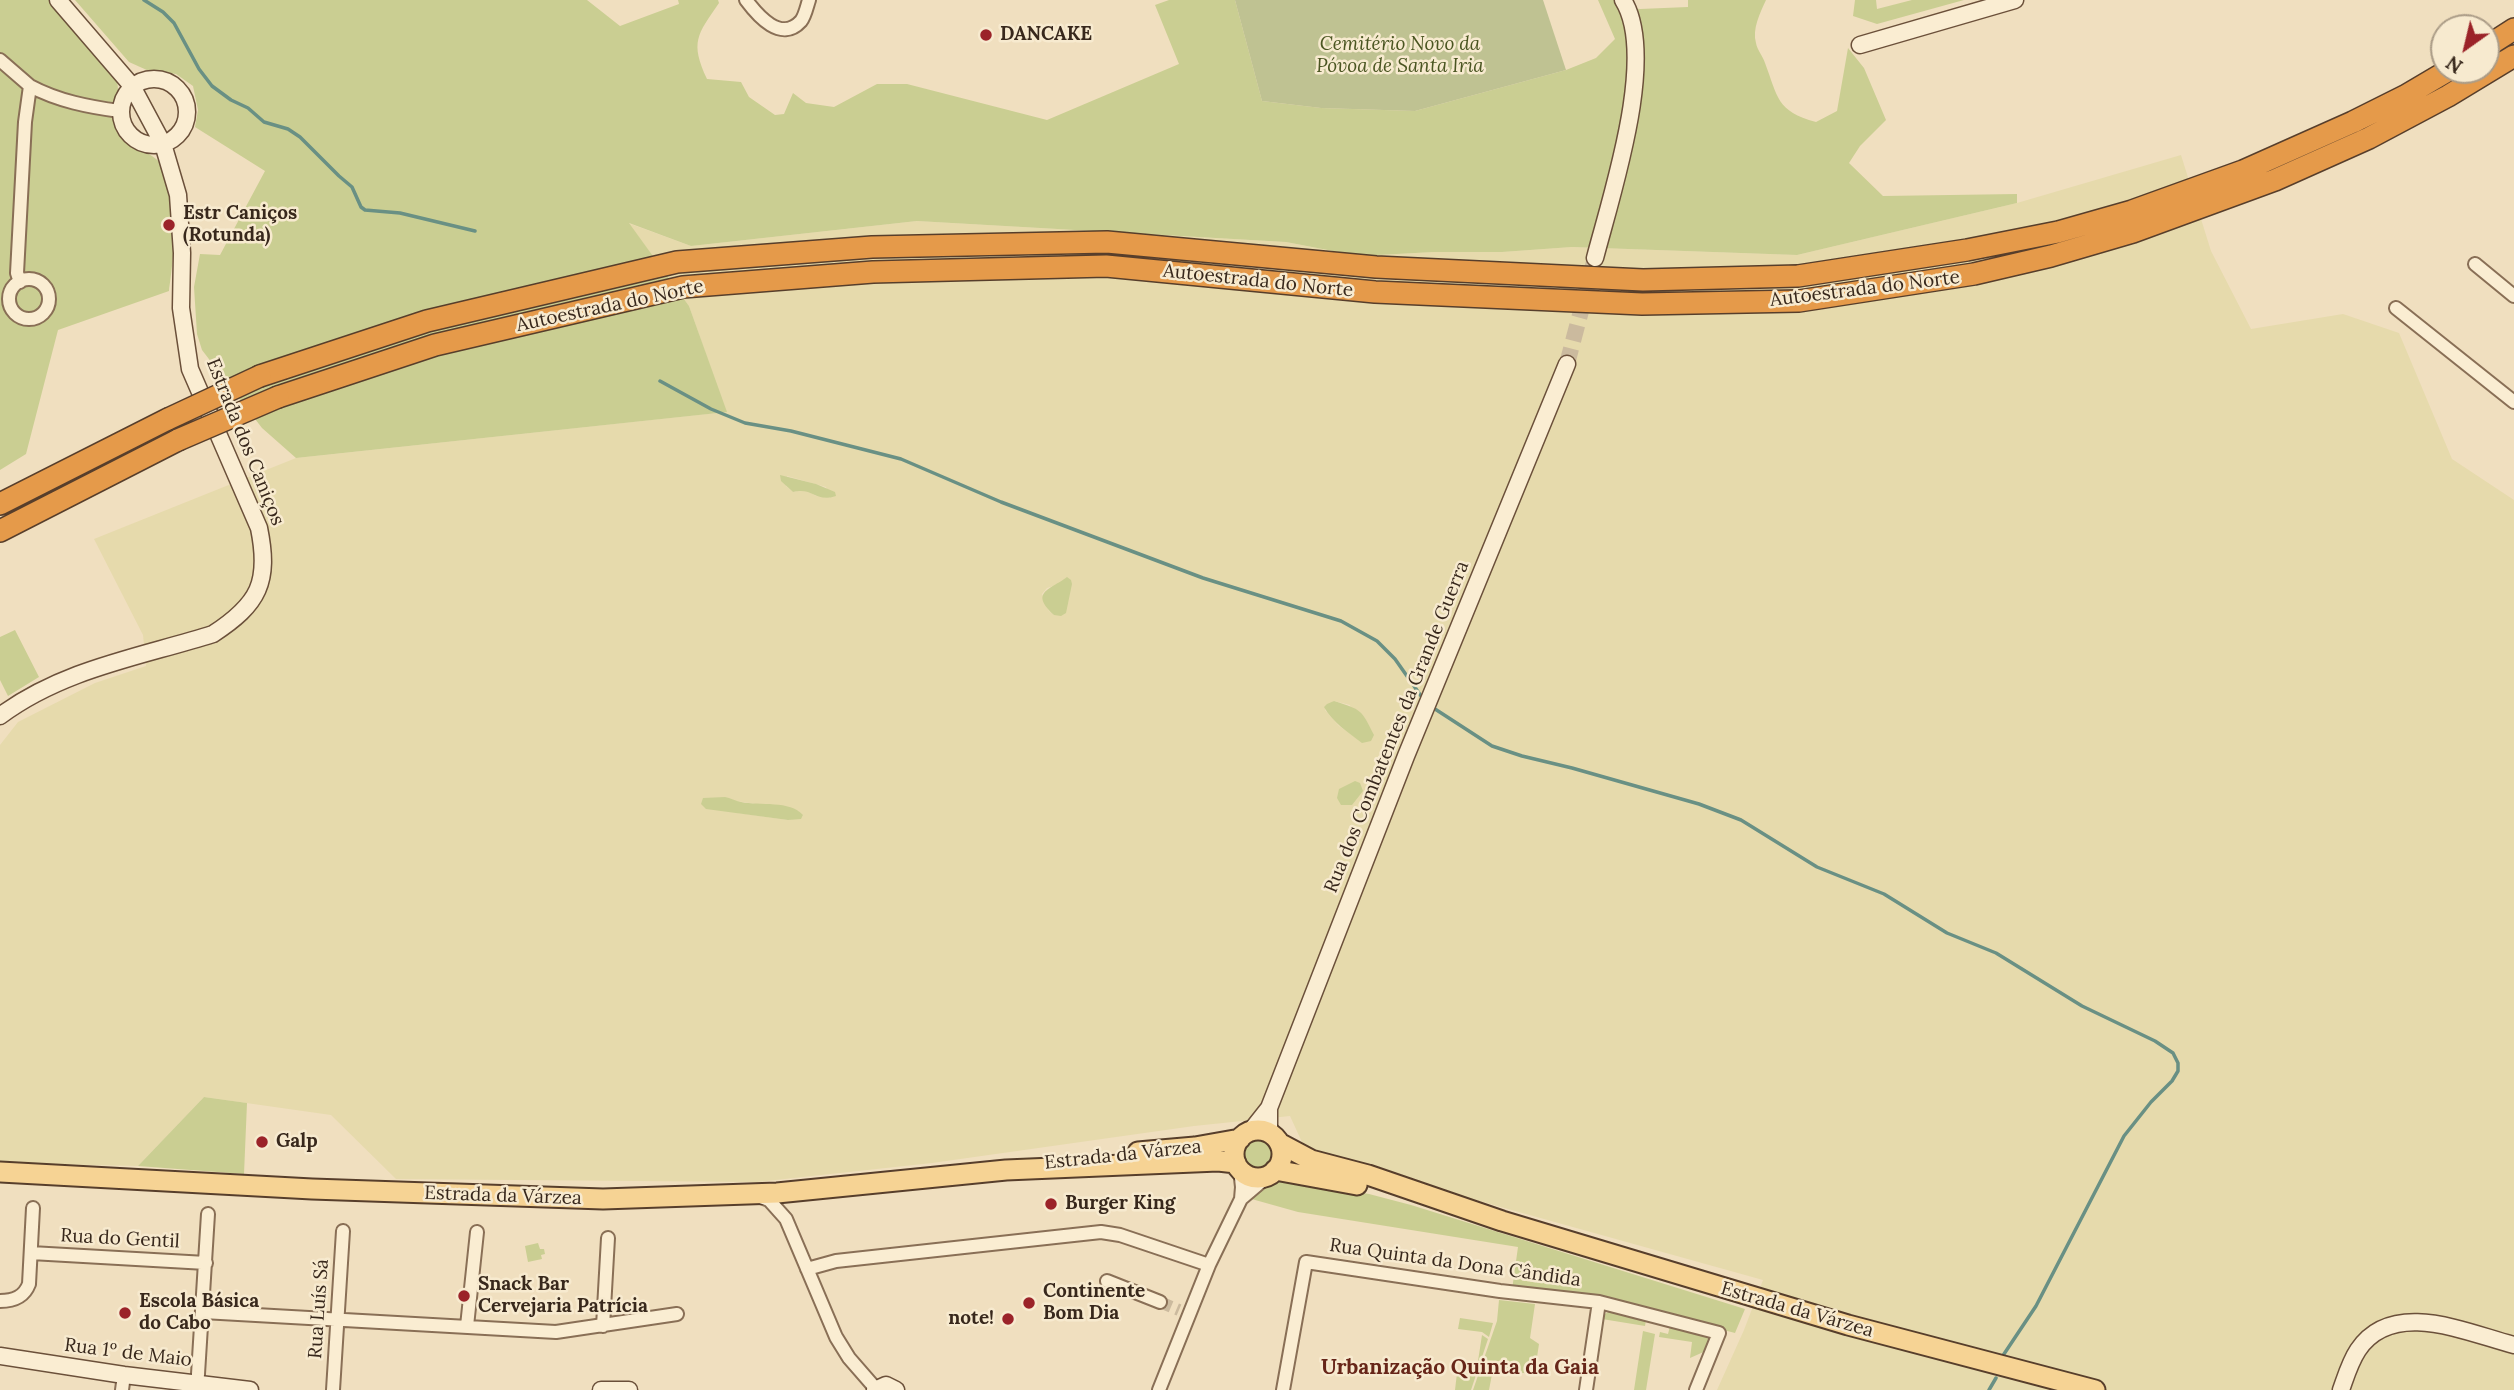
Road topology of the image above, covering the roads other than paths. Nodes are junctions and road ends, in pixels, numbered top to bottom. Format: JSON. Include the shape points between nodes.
{"nodes":[{"id":1,"x":58,"y":0,"type":"edge"},
{"id":2,"x":746,"y":0,"type":"edge"},
{"id":3,"x":809,"y":0,"type":"edge"},
{"id":4,"x":1623,"y":0,"type":"edge"},
{"id":5,"x":2015,"y":0,"type":"edge"},
{"id":6,"x":1860,"y":45,"type":"dead end"},
{"id":7,"x":2514,"y":56,"type":"edge"},
{"id":8,"x":0,"y":60,"type":"edge"},
{"id":9,"x":2430,"y":80,"type":"edge"},
{"id":10,"x":30,"y":86,"type":"junction"},
{"id":11,"x":132,"y":86,"type":"junction"},
{"id":12,"x":120,"y":111,"type":"junction"},
{"id":13,"x":163,"y":144,"type":"junction"},
{"id":14,"x":1595,"y":258,"type":"tunnel mouth"},
{"id":15,"x":2474,"y":264,"type":"dead end"},
{"id":16,"x":20,"y":282,"type":"dead end"},
{"id":17,"x":2514,"y":296,"type":"edge"},
{"id":18,"x":2396,"y":308,"type":"dead end"},
{"id":19,"x":1567,"y":364,"type":"tunnel mouth"},
{"id":20,"x":2514,"y":402,"type":"edge"},
{"id":21,"x":0,"y":504,"type":"edge"},
{"id":22,"x":0,"y":531,"type":"edge"},
{"id":23,"x":0,"y":716,"type":"edge"},
{"id":24,"x":1259,"y":1136,"type":"junction"},
{"id":25,"x":1238,"y":1166,"type":"junction"},
{"id":26,"x":1006,"y":1170,"type":"junction"},
{"id":27,"x":0,"y":1172,"type":"edge"},
{"id":28,"x":1272,"y":1173,"type":"junction"},
{"id":29,"x":800,"y":1191,"type":"junction"},
{"id":30,"x":751,"y":1195,"type":"junction"},
{"id":31,"x":1241,"y":1199,"type":"junction"},
{"id":32,"x":33,"y":1208,"type":"dead end"},
{"id":33,"x":208,"y":1214,"type":"dead end"},
{"id":34,"x":786,"y":1219,"type":"junction"},
{"id":35,"x":1502,"y":1221,"type":"junction"},
{"id":36,"x":343,"y":1231,"type":"dead end"},
{"id":37,"x":477,"y":1232,"type":"dead end"},
{"id":38,"x":608,"y":1238,"type":"dead end"},
{"id":39,"x":32,"y":1253,"type":"junction"},
{"id":40,"x":206,"y":1263,"type":"junction"},
{"id":41,"x":1209,"y":1265,"type":"junction"},
{"id":42,"x":807,"y":1269,"type":"junction"},
{"id":43,"x":1107,"y":1281,"type":"dead end"},
{"id":44,"x":0,"y":1301,"type":"edge"},
{"id":45,"x":1599,"y":1301,"type":"junction"},
{"id":46,"x":1160,"y":1302,"type":"tunnel mouth"},
{"id":47,"x":203,"y":1312,"type":"junction"},
{"id":48,"x":677,"y":1314,"type":"dead end"},
{"id":49,"x":337,"y":1321,"type":"junction"},
{"id":50,"x":467,"y":1326,"type":"junction"},
{"id":51,"x":603,"y":1326,"type":"junction"},
{"id":52,"x":2514,"y":1345,"type":"edge"},
{"id":53,"x":0,"y":1356,"type":"edge"},
{"id":54,"x":123,"y":1383,"type":"edge"},
{"id":55,"x":198,"y":1387,"type":"edge"},
{"id":56,"x":875,"y":1389,"type":"edge"},
{"id":57,"x":250,"y":1390,"type":"edge"},
{"id":58,"x":334,"y":1390,"type":"edge"},
{"id":59,"x":601,"y":1390,"type":"edge"},
{"id":60,"x":629,"y":1390,"type":"edge"},
{"id":61,"x":896,"y":1390,"type":"edge"},
{"id":62,"x":1159,"y":1390,"type":"edge"},
{"id":63,"x":1283,"y":1390,"type":"edge"},
{"id":64,"x":1586,"y":1390,"type":"edge"},
{"id":65,"x":1696,"y":1390,"type":"edge"},
{"id":66,"x":2095,"y":1390,"type":"edge"},
{"id":67,"x":2342,"y":1390,"type":"edge"}],
"edges":[{"from":1,"to":11,"type":"street","name":"Estrada dos Caniços"},
{"from":2,"to":3,"type":"street","via":[[766,23],[790,28],[802,20]]},
{"from":4,"to":14,"type":"street","via":[[1635,45],[1635,85]]},
{"from":5,"to":6,"type":"street"},
{"from":7,"to":22,"type":"highway","name":"Autoestrada do Norte","bridge":true,"via":[[2369,138],[2275,180],[2133,232],[1974,274],[1799,301],[1642,304],[1375,292],[1107,266],[873,272],[683,287],[435,345],[278,397],[178,440]]},
{"from":8,"to":10,"type":"street"},
{"from":9,"to":21,"type":"highway","name":"Autoestrada do Norte","bridge":true,"via":[[2363,117],[2243,171],[2132,211],[1993,245],[1798,276],[1643,280],[1390,268],[1107,242],[872,247],[677,262],[427,321],[260,376]]},
{"from":10,"to":12,"type":"street","via":[[49,96]]},
{"from":10,"to":16,"type":"street","via":[[19,232]]},
{"from":11,"to":12,"type":"street"},
{"from":11,"to":13,"type":"street","name":"Estrada dos Caniços"},
{"from":11,"to":13,"type":"street","via":[[163,80],[180,92],[186,122],[181,132]]},
{"from":12,"to":13,"type":"street","via":[[133,139]]},
{"from":13,"to":23,"type":"street","name":"Estrada dos Caniços","via":[[178,195],[181,308],[190,369],[259,528],[263,575],[253,601],[213,634],[61,680]]},
{"from":15,"to":17,"type":"street"},
{"from":18,"to":20,"type":"street"},
{"from":19,"to":24,"type":"street","name":"Rua dos Combatentes da Grande Guerra","via":[[1406,756]]},
{"from":24,"to":25,"type":"main road","via":[[1235,1148]]},
{"from":24,"to":26,"type":"main road","name":"Estrada da Várzea","via":[[1195,1147],[1069,1158]]},
{"from":24,"to":28,"type":"main road","via":[[1282,1157]]},
{"from":24,"to":35,"type":"main road","name":"Estrada da Várzea","via":[[1311,1160]]},
{"from":25,"to":26,"type":"main road","name":"Estrada da Várzea","via":[[1218,1161]]},
{"from":25,"to":28,"type":"main road","name":"Estrada da Várzea","via":[[1253,1177]]},
{"from":25,"to":31,"type":"street"},
{"from":26,"to":29,"type":"main road","name":"Estrada da Várzea"},
{"from":27,"to":30,"type":"main road","name":"Estrada da Várzea","via":[[451,1195],[603,1199]]},
{"from":28,"to":31,"type":"street"},
{"from":28,"to":35,"type":"main road","name":"Estrada da Várzea","via":[[1353,1184]]},
{"from":29,"to":30,"type":"main road","name":"Estrada da Várzea"},
{"from":29,"to":34,"type":"street","via":[[787,1205]]},
{"from":30,"to":34,"type":"street","via":[[769,1200]]},
{"from":31,"to":41,"type":"street"},
{"from":32,"to":39,"type":"street","name":"Rua do Gentil"},
{"from":33,"to":40,"type":"street"},
{"from":34,"to":42,"type":"street"},
{"from":35,"to":66,"type":"main road","name":"Estrada da Várzea","via":[[1847,1325]]},
{"from":36,"to":49,"type":"street","name":"Rua Luís Sá"},
{"from":37,"to":50,"type":"street"},
{"from":38,"to":51,"type":"street"},
{"from":39,"to":40,"type":"street","name":"Rua do Gentil"},
{"from":39,"to":44,"type":"street","name":"Rua do Gentil","via":[[28,1288],[16,1299]]},
{"from":40,"to":47,"type":"street"},
{"from":41,"to":42,"type":"street","via":[[1101,1232],[835,1261]]},
{"from":41,"to":62,"type":"street","via":[[1184,1312]]},
{"from":42,"to":56,"type":"street","via":[[836,1337]]},
{"from":43,"to":46,"type":"street"},
{"from":45,"to":63,"type":"street","name":"Rua Quinta da Dona Cândida","via":[[1306,1262]]},
{"from":45,"to":64,"type":"street"},
{"from":45,"to":65,"type":"street","name":"Rua Quinta da Dona Cândida","via":[[1719,1333]]},
{"from":47,"to":49,"type":"street"},
{"from":47,"to":55,"type":"street"},
{"from":48,"to":51,"type":"street"},
{"from":49,"to":50,"type":"street"},
{"from":49,"to":58,"type":"street","name":"Rua Luís Sá"},
{"from":50,"to":51,"type":"street","via":[[556,1332]]},
{"from":52,"to":67,"type":"street","via":[[2414,1321],[2392,1324],[2359,1348]]},
{"from":53,"to":54,"type":"street","name":"Rua 1º de Maio"},
{"from":54,"to":55,"type":"street","name":"Rua 1º de Maio"},
{"from":55,"to":57,"type":"street","name":"Rua 1º de Maio"},
{"from":56,"to":61,"type":"street","via":[[886,1385]]},
{"from":59,"to":60,"type":"street"}]}
